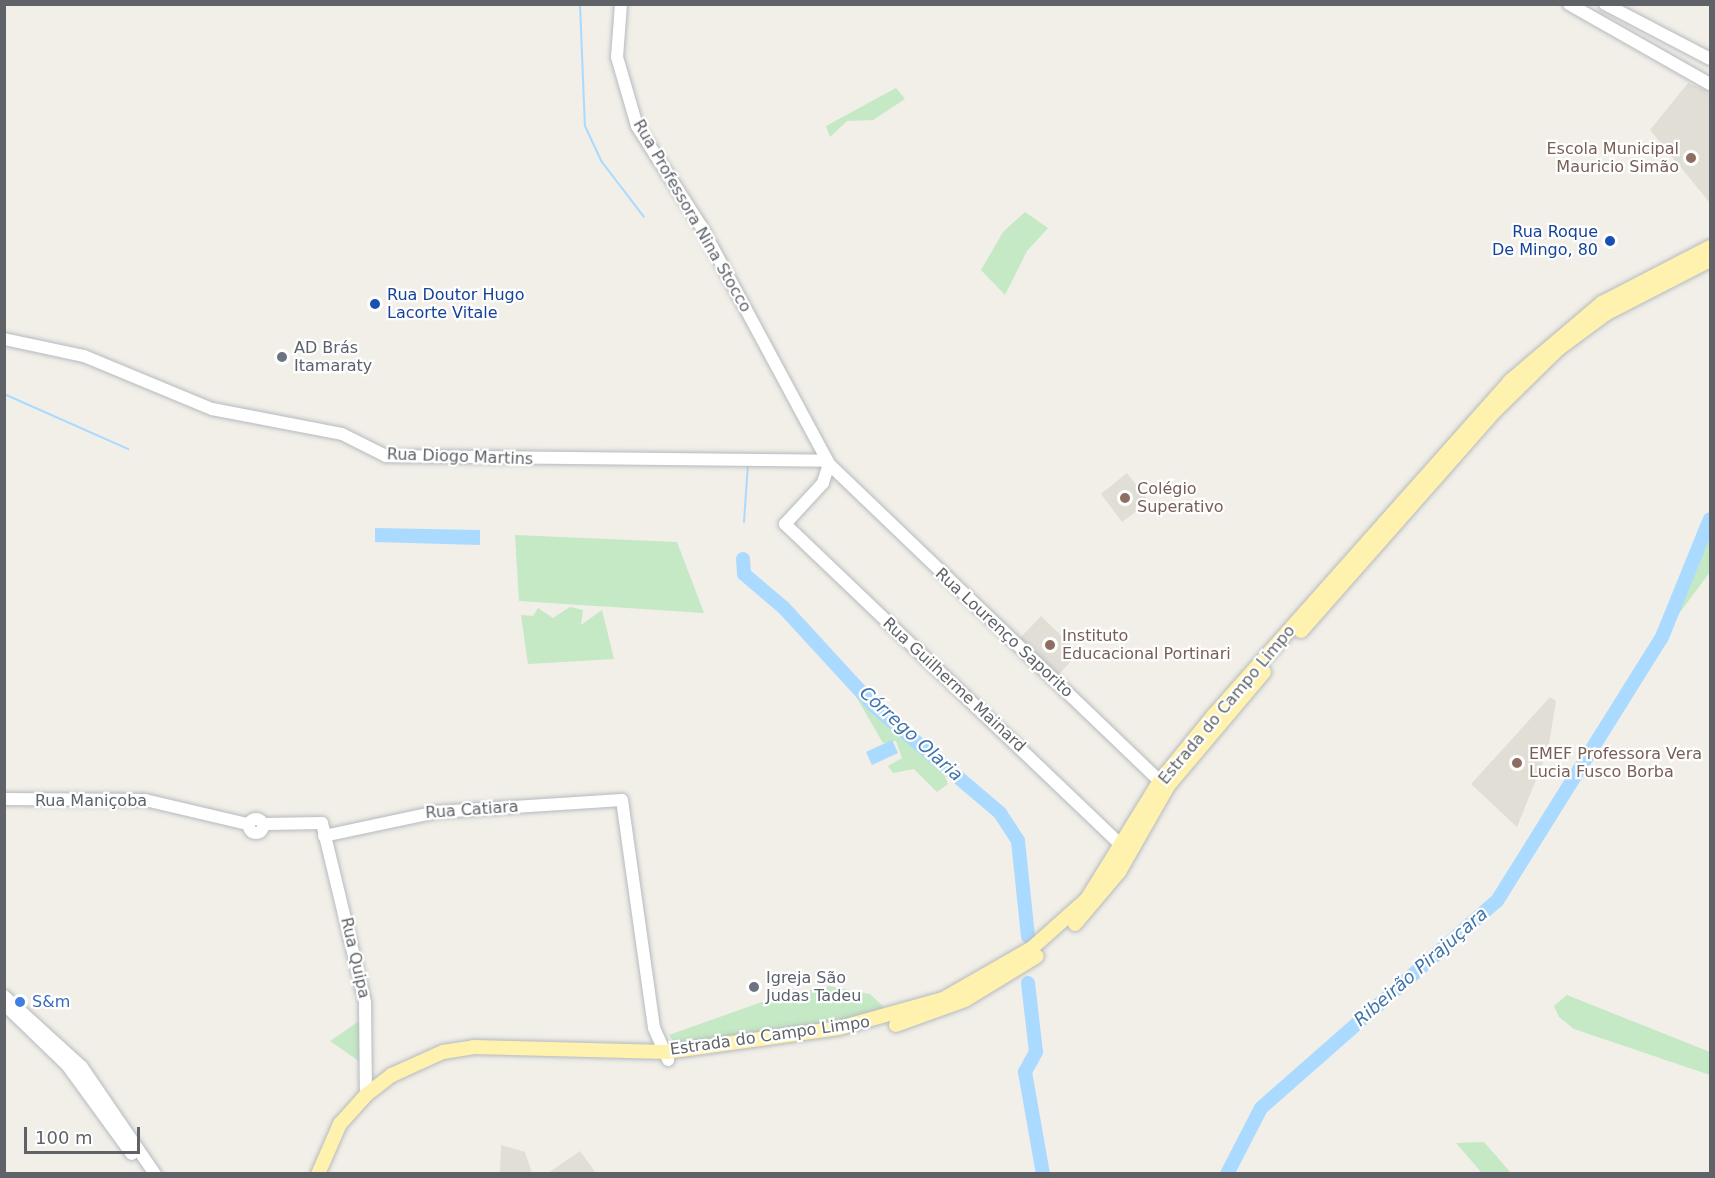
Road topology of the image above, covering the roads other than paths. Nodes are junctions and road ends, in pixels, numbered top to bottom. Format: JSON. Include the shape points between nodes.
{"nodes":[{"id":1,"x":621,"y":4,"type":"edge"},
{"id":2,"x":1569,"y":4,"type":"edge"},
{"id":3,"x":1605,"y":4,"type":"edge"},
{"id":4,"x":1710,"y":59,"type":"edge"},
{"id":5,"x":1710,"y":84,"type":"edge"},
{"id":6,"x":1710,"y":247,"type":"edge"},
{"id":7,"x":1710,"y":260,"type":"edge"},
{"id":8,"x":4,"y":339,"type":"edge"},
{"id":9,"x":828,"y":462,"type":"junction"},
{"id":10,"x":823,"y":483,"type":"junction"},
{"id":11,"x":848,"y":484,"type":"junction"},
{"id":12,"x":1160,"y":781,"type":"junction"},
{"id":13,"x":4,"y":799,"type":"edge"},
{"id":14,"x":323,"y":829,"type":"junction"},
{"id":15,"x":1126,"y":850,"type":"junction"},
{"id":16,"x":4,"y":996,"type":"edge"},
{"id":17,"x":4,"y":1005,"type":"edge"},
{"id":18,"x":891,"y":1017,"type":"junction"},
{"id":19,"x":861,"y":1034,"type":"junction"},
{"id":20,"x":667,"y":1056,"type":"junction"},
{"id":21,"x":366,"y":1095,"type":"junction"},
{"id":22,"x":146,"y":1173,"type":"edge"},
{"id":23,"x":155,"y":1173,"type":"edge"},
{"id":24,"x":318,"y":1173,"type":"edge"},
{"id":25,"x":327,"y":1173,"type":"edge"}],
"edges":[{"from":1,"to":9,"type":"street","name":"Rua Professora Nina Stocco","via":[[617,57],[638,126],[700,226]]},
{"from":2,"to":5,"type":"street"},
{"from":3,"to":4,"type":"street"},
{"from":6,"to":12,"type":"main road","name":"Estrada do Campo Limpo","via":[[1602,303],[1523,368]]},
{"from":7,"to":15,"type":"main road","name":"Estrada do Campo Limpo","via":[[1607,313],[1530,375],[1192,756]]},
{"from":8,"to":9,"type":"street","name":"Rua Diogo Martins","via":[[84,356],[212,409],[342,434],[386,456]]},
{"from":9,"to":10,"type":"street"},
{"from":9,"to":11,"type":"street","name":"Rua Lourenço Saporito"},
{"from":10,"to":11,"type":"street"},
{"from":10,"to":15,"type":"street","name":"Rua Guilherme Mainard","via":[[784,524]]},
{"from":11,"to":12,"type":"street","name":"Rua Lourenço Saporito"},
{"from":12,"to":15,"type":"main road","name":"Estrada do Campo Limpo"},
{"from":13,"to":14,"type":"street","name":"Rua Maniçoba","via":[[146,800],[247,824]]},
{"from":14,"to":20,"type":"street","name":"Rua Catiara","via":[[437,812],[622,800],[654,1028]]},
{"from":14,"to":21,"type":"street","name":"Rua Quipa","via":[[365,1002]]},
{"from":15,"to":18,"type":"main road","name":"Estrada do Campo Limpo","via":[[1087,899],[1032,948],[960,992]]},
{"from":15,"to":19,"type":"main road","name":"Estrada do Campo Limpo","via":[[1089,911],[1013,972],[936,1012]]},
{"from":16,"to":23,"type":"street","via":[[82,1067]]},
{"from":17,"to":22,"type":"street","via":[[67,1065]]},
{"from":18,"to":19,"type":"main road"},
{"from":18,"to":20,"type":"main road","name":"Estrada do Campo Limpo"},
{"from":19,"to":20,"type":"main road","name":"Estrada do Campo Limpo"},
{"from":20,"to":21,"type":"main road","name":"Estrada do Campo Limpo","via":[[473,1047],[417,1061]]},
{"from":20,"to":25,"type":"main road","name":"Estrada do Campo Limpo","via":[[477,1056],[430,1065],[383,1091],[355,1118]]},
{"from":21,"to":24,"type":"main road","name":"Estrada do Campo Limpo","via":[[340,1124]]}]}
